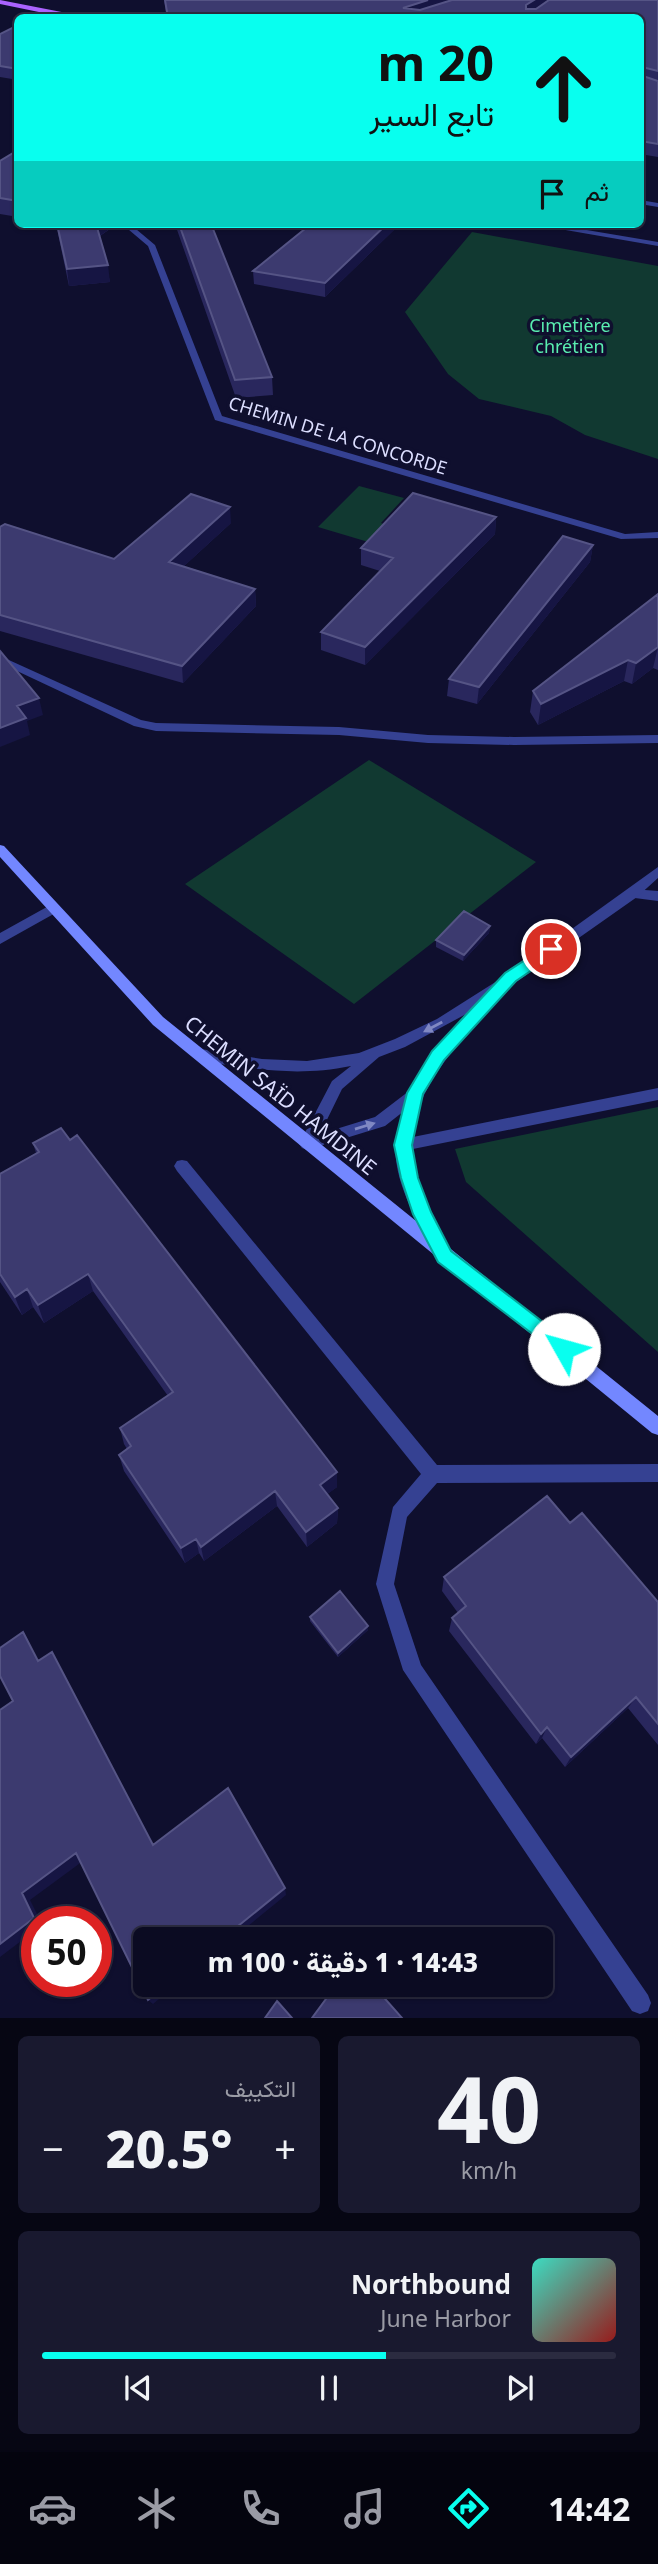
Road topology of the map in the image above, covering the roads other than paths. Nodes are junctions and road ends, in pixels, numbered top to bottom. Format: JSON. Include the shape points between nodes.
{"nodes":[{"id":1,"x":0,"y":2,"type":"edge"},
{"id":2,"x":62,"y":14,"type":"edge"},
{"id":3,"x":131,"y":228,"type":"edge"},
{"id":4,"x":566,"y":228,"type":"edge"},
{"id":5,"x":658,"y":244,"type":"edge"},
{"id":6,"x":658,"y":535,"type":"edge"},
{"id":7,"x":0,"y":659,"type":"edge"},
{"id":8,"x":658,"y":739,"type":"edge"},
{"id":9,"x":0,"y":849,"type":"edge"},
{"id":10,"x":658,"y":871,"type":"edge"},
{"id":11,"x":632,"y":894,"type":"junction"},
{"id":12,"x":658,"y":896,"type":"edge"},
{"id":13,"x":54,"y":908,"type":"junction"},
{"id":14,"x":0,"y":939,"type":"edge"},
{"id":15,"x":511,"y":977,"type":"junction"},
{"id":16,"x":375,"y":1054,"type":"junction"},
{"id":17,"x":201,"y":1055,"type":"junction"},
{"id":18,"x":415,"y":1093,"type":"junction"},
{"id":19,"x":658,"y":1094,"type":"edge"},
{"id":20,"x":307,"y":1144,"type":"junction"},
{"id":21,"x":403,"y":1145,"type":"junction"},
{"id":22,"x":182,"y":1166,"type":"dead end"},
{"id":23,"x":445,"y":1256,"type":"junction"},
{"id":24,"x":658,"y":1427,"type":"edge"},
{"id":25,"x":658,"y":1473,"type":"edge"},
{"id":26,"x":433,"y":1474,"type":"junction"},
{"id":27,"x":640,"y":2003,"type":"dead end"}],
"edges":[{"from":1,"to":2,"type":"main road"},
{"from":3,"to":6,"type":"street","name":"CHEMIN DE LA CONCORDE","via":[[151,245],[218,418],[625,537]]},
{"from":4,"to":5,"type":"street"},
{"from":7,"to":8,"type":"street","via":[[138,723],[156,727],[339,731],[428,739]]},
{"from":9,"to":13,"type":"main road","name":"CHEMIN SAÏD HAMDINE"},
{"from":10,"to":11,"type":"street"},
{"from":11,"to":12,"type":"street"},
{"from":11,"to":15,"type":"street"},
{"from":13,"to":14,"type":"street"},
{"from":13,"to":17,"type":"main road","name":"CHEMIN SAÏD HAMDINE","via":[[158,1021]]},
{"from":15,"to":16,"type":"street","one_way":true,"via":[[436,1026]]},
{"from":15,"to":18,"type":"street","via":[[438,1055]]},
{"from":16,"to":17,"type":"street","via":[[326,1066],[298,1067]]},
{"from":16,"to":20,"type":"street","via":[[337,1085]]},
{"from":17,"to":20,"type":"main road","name":"CHEMIN SAÏD HAMDINE"},
{"from":20,"to":18,"type":"street","one_way":true,"via":[[380,1122]]},
{"from":18,"to":21,"type":"street"},
{"from":19,"to":21,"type":"street"},
{"from":20,"to":23,"type":"main road","name":"CHEMIN SAÏD HAMDINE"},
{"from":21,"to":23,"type":"street","via":[[422,1214]]},
{"from":22,"to":26,"type":"street"},
{"from":23,"to":24,"type":"main road","name":"CHEMIN SAÏD HAMDINE"},
{"from":25,"to":26,"type":"street"},
{"from":26,"to":27,"type":"street","via":[[399,1513],[385,1584],[413,1670]]}]}
